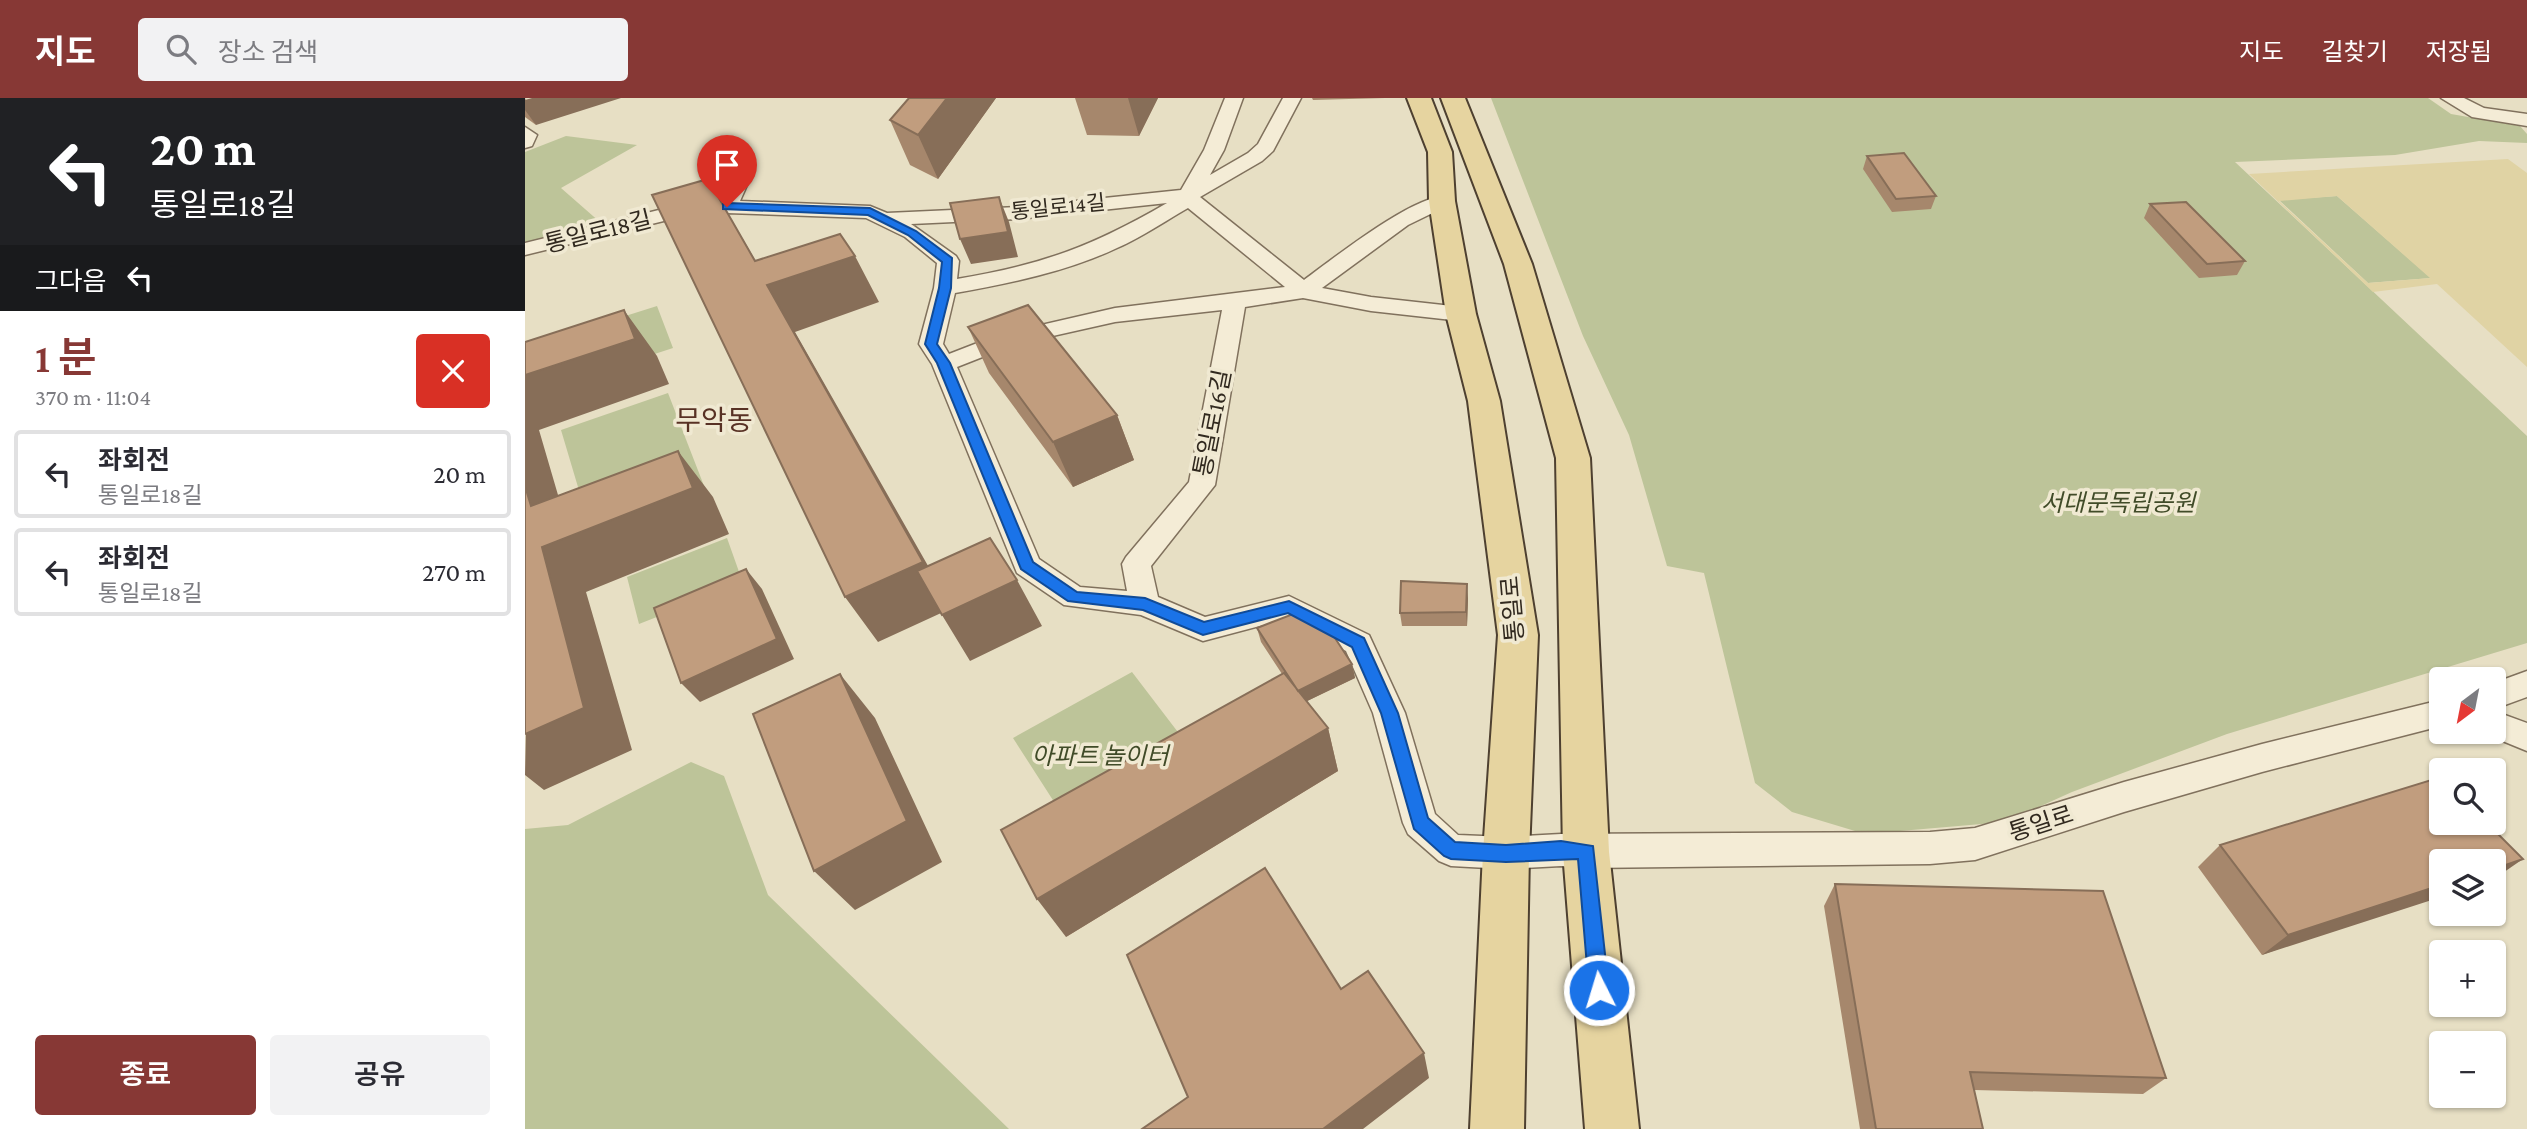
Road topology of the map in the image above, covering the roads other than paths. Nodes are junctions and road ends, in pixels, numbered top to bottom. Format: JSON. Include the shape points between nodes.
{"nodes":[{"id":1,"x":1234,"y":98,"type":"edge"},
{"id":2,"x":1291,"y":98,"type":"edge"},
{"id":3,"x":1419,"y":98,"type":"edge"},
{"id":4,"x":1453,"y":98,"type":"edge"},
{"id":5,"x":2450,"y":98,"type":"edge"},
{"id":6,"x":2527,"y":120,"type":"edge"},
{"id":7,"x":525,"y":134,"type":"edge"},
{"id":8,"x":525,"y":142,"type":"edge"},
{"id":9,"x":742,"y":174,"type":"dead end"},
{"id":10,"x":1189,"y":197,"type":"junction"},
{"id":11,"x":1443,"y":201,"type":"junction"},
{"id":12,"x":727,"y":207,"type":"junction"},
{"id":13,"x":885,"y":219,"type":"junction"},
{"id":14,"x":525,"y":249,"type":"edge"},
{"id":15,"x":945,"y":288,"type":"junction"},
{"id":16,"x":1303,"y":290,"type":"junction"},
{"id":17,"x":1235,"y":302,"type":"junction"},
{"id":18,"x":1461,"y":314,"type":"junction"},
{"id":19,"x":944,"y":363,"type":"junction"},
{"id":20,"x":1145,"y":604,"type":"junction"},
{"id":21,"x":2527,"y":684,"type":"edge"},
{"id":22,"x":2506,"y":691,"type":"edge"},
{"id":23,"x":2429,"y":716,"type":"edge"},
{"id":24,"x":2506,"y":729,"type":"edge"},
{"id":25,"x":2527,"y":737,"type":"edge"},
{"id":26,"x":1586,"y":852,"type":"junction"},
{"id":27,"x":1506,"y":853,"type":"junction"},
{"id":28,"x":1497,"y":1129,"type":"edge"},
{"id":29,"x":1612,"y":1129,"type":"edge"}],
"edges":[{"from":1,"to":10,"type":"street","via":[[1215,150]]},
{"from":2,"to":10,"type":"street","name":"통일로14길","via":[[1266,147],[1255,158]]},
{"from":3,"to":11,"type":"main road","name":"통일로","via":[[1440,152]]},
{"from":4,"to":26,"type":"main road","via":[[1518,264],[1573,458]]},
{"from":5,"to":6,"type":"street","via":[[2479,113]]},
{"from":7,"to":8,"type":"street"},
{"from":9,"to":12,"type":"street"},
{"from":10,"to":13,"type":"street","name":"통일로14길","via":[[1018,213]]},
{"from":10,"to":15,"type":"street","name":"통일로14길","via":[[1102,248],[1065,262]]},
{"from":10,"to":16,"type":"street"},
{"from":11,"to":16,"type":"street","via":[[1401,221]]},
{"from":11,"to":18,"type":"main road","name":"통일로"},
{"from":12,"to":13,"type":"street","name":"통일로18길","via":[[870,212]]},
{"from":12,"to":14,"type":"street","name":"통일로18길","via":[[675,212]]},
{"from":13,"to":15,"type":"street","name":"통일로18길","via":[[912,233],[947,261]]},
{"from":15,"to":19,"type":"street","name":"통일로18길","via":[[931,344]]},
{"from":16,"to":17,"type":"street"},
{"from":16,"to":18,"type":"street","via":[[1371,304]]},
{"from":17,"to":19,"type":"street","via":[[1115,316],[1006,341]]},
{"from":17,"to":20,"type":"street","name":"통일로16길","via":[[1202,485],[1136,564]]},
{"from":18,"to":27,"type":"main road","name":"통일로","via":[[1484,401],[1518,635]]},
{"from":19,"to":20,"type":"street","name":"통일로18길","via":[[1027,565],[1074,597]]},
{"from":20,"to":27,"type":"street","name":"통일로18길","via":[[1203,629],[1289,607],[1358,643],[1389,713],[1420,823],[1451,850]]},
{"from":21,"to":22,"type":"street"},
{"from":23,"to":26,"type":"street","name":"통일로","via":[[2262,758],[1975,844]]},
{"from":24,"to":25,"type":"street"},
{"from":26,"to":27,"type":"street","name":"통일로18길"},
{"from":26,"to":29,"type":"main road"},
{"from":27,"to":28,"type":"main road","name":"통일로"}]}
